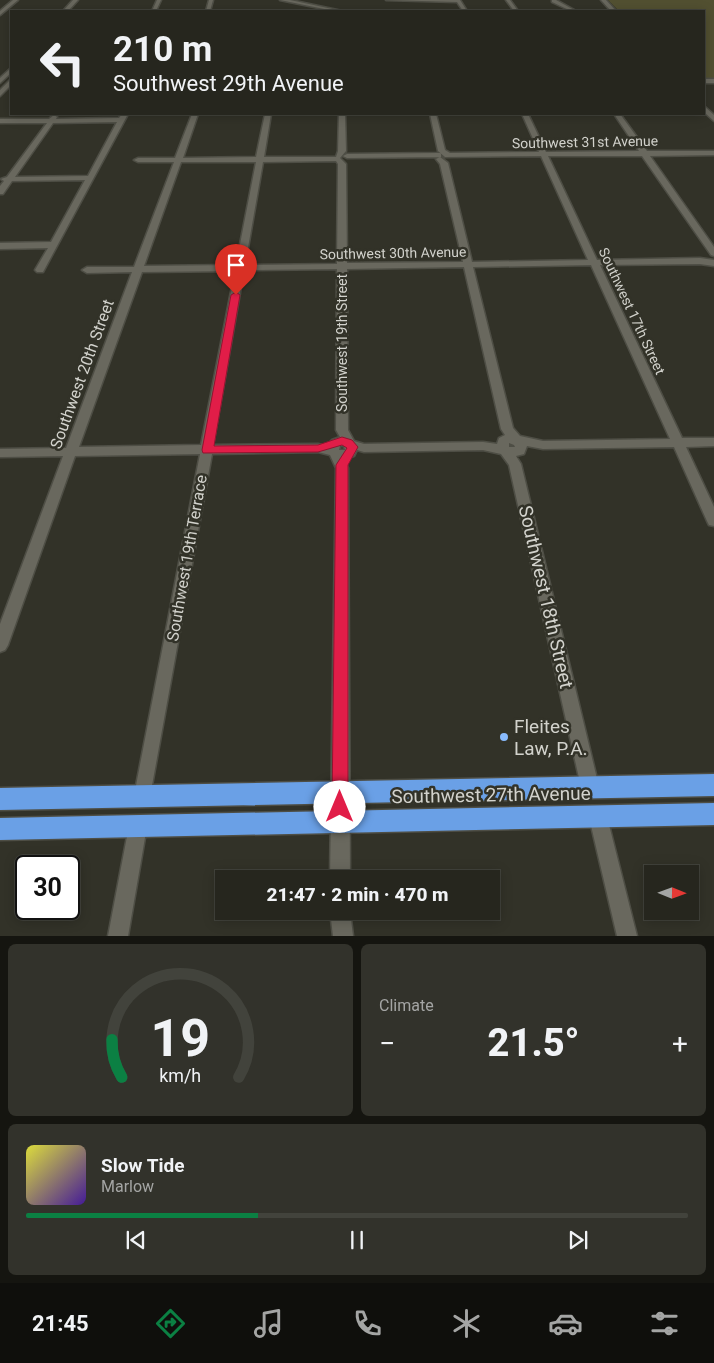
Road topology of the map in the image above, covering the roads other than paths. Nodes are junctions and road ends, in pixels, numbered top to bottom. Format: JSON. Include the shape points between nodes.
{"nodes":[{"id":1,"x":16,"y":0,"type":"edge"},
{"id":2,"x":76,"y":0,"type":"edge"},
{"id":3,"x":282,"y":0,"type":"edge"},
{"id":4,"x":388,"y":0,"type":"edge"},
{"id":5,"x":413,"y":0,"type":"edge"},
{"id":6,"x":449,"y":0,"type":"edge"},
{"id":7,"x":603,"y":0,"type":"edge"},
{"id":8,"x":460,"y":1,"type":"edge"},
{"id":9,"x":555,"y":1,"type":"edge"},
{"id":10,"x":66,"y":10,"type":"edge"},
{"id":11,"x":335,"y":10,"type":"edge"},
{"id":12,"x":572,"y":10,"type":"edge"},
{"id":13,"x":613,"y":10,"type":"edge"},
{"id":14,"x":1,"y":12,"type":"edge"},
{"id":15,"x":10,"y":71,"type":"edge"},
{"id":16,"x":0,"y":81,"type":"edge"},
{"id":17,"x":6,"y":88,"type":"edge"},
{"id":18,"x":0,"y":94,"type":"edge"},
{"id":19,"x":705,"y":109,"type":"edge"},
{"id":20,"x":55,"y":115,"type":"edge"},
{"id":21,"x":195,"y":115,"type":"edge"},
{"id":22,"x":268,"y":115,"type":"edge"},
{"id":23,"x":342,"y":115,"type":"edge"},
{"id":24,"x":433,"y":115,"type":"edge"},
{"id":25,"x":525,"y":115,"type":"edge"},
{"id":26,"x":618,"y":115,"type":"edge"},
{"id":27,"x":123,"y":117,"type":"edge"},
{"id":28,"x":714,"y":119,"type":"edge"},
{"id":29,"x":0,"y":121,"type":"edge"},
{"id":30,"x":51,"y":121,"type":"junction"},
{"id":31,"x":714,"y":153,"type":"edge"},
{"id":32,"x":645,"y":154,"type":"junction"},
{"id":33,"x":544,"y":155,"type":"junction"},
{"id":34,"x":445,"y":157,"type":"junction"},
{"id":35,"x":260,"y":158,"type":"junction"},
{"id":36,"x":342,"y":158,"type":"junction"},
{"id":37,"x":138,"y":160,"type":"dead end"},
{"id":38,"x":178,"y":160,"type":"junction"},
{"id":39,"x":90,"y":178,"type":"junction"},
{"id":40,"x":0,"y":179,"type":"edge"},
{"id":41,"x":10,"y":179,"type":"junction"},
{"id":42,"x":0,"y":192,"type":"edge"},
{"id":43,"x":54,"y":245,"type":"junction"},
{"id":44,"x":0,"y":246,"type":"edge"},
{"id":45,"x":713,"y":258,"type":"edge"},
{"id":46,"x":595,"y":263,"type":"junction"},
{"id":47,"x":469,"y":265,"type":"junction"},
{"id":48,"x":342,"y":267,"type":"junction"},
{"id":49,"x":240,"y":268,"type":"junction"},
{"id":50,"x":40,"y":270,"type":"dead end"},
{"id":51,"x":87,"y":270,"type":"dead end"},
{"id":52,"x":138,"y":270,"type":"junction"},
{"id":53,"x":678,"y":442,"type":"junction"},
{"id":54,"x":714,"y":442,"type":"edge"},
{"id":55,"x":511,"y":446,"type":"junction"},
{"id":56,"x":342,"y":448,"type":"junction"},
{"id":57,"x":207,"y":450,"type":"junction"},
{"id":58,"x":71,"y":452,"type":"junction"},
{"id":59,"x":2,"y":453,"type":"dead end"},
{"id":60,"x":714,"y":520,"type":"edge"},
{"id":61,"x":0,"y":645,"type":"edge"},
{"id":62,"x":714,"y":785,"type":"edge"},
{"id":63,"x":590,"y":787,"type":"junction"},
{"id":64,"x":340,"y":793,"type":"junction"},
{"id":65,"x":144,"y":796,"type":"junction"},
{"id":66,"x":0,"y":799,"type":"edge"},
{"id":67,"x":714,"y":814,"type":"edge"},
{"id":68,"x":598,"y":817,"type":"junction"},
{"id":69,"x":340,"y":822,"type":"junction"},
{"id":70,"x":138,"y":826,"type":"junction"},
{"id":71,"x":0,"y":829,"type":"edge"},
{"id":72,"x":340,"y":870,"type":"edge"},
{"id":73,"x":341,"y":920,"type":"edge"},
{"id":74,"x":118,"y":936,"type":"edge"},
{"id":75,"x":343,"y":936,"type":"edge"},
{"id":76,"x":626,"y":936,"type":"edge"}],
"edges":[{"from":1,"to":14,"type":"street"},
{"from":2,"to":10,"type":"street"},
{"from":3,"to":11,"type":"street"},
{"from":4,"to":5,"type":"street"},
{"from":5,"to":6,"type":"street"},
{"from":6,"to":8,"type":"street"},
{"from":7,"to":13,"type":"street"},
{"from":9,"to":12,"type":"street"},
{"from":15,"to":16,"type":"street"},
{"from":17,"to":18,"type":"street"},
{"from":19,"to":28,"type":"street"},
{"from":20,"to":30,"type":"street"},
{"from":21,"to":38,"type":"street","name":"Southwest 20th Street"},
{"from":22,"to":35,"type":"street","name":"Southwest 19th Terrace"},
{"from":23,"to":36,"type":"street","name":"Southwest 19th Street"},
{"from":24,"to":34,"type":"street","name":"Southwest 18th Street"},
{"from":25,"to":33,"type":"street","name":"Southwest 17th Street"},
{"from":26,"to":32,"type":"street"},
{"from":27,"to":30,"type":"street"},
{"from":27,"to":39,"type":"street"},
{"from":29,"to":30,"type":"street"},
{"from":30,"to":41,"type":"street"},
{"from":31,"to":32,"type":"street","name":"Southwest 31st Avenue"},
{"from":32,"to":33,"type":"street","name":"Southwest 31st Avenue"},
{"from":32,"to":45,"type":"street"},
{"from":33,"to":34,"type":"street","name":"Southwest 31st Avenue"},
{"from":33,"to":46,"type":"street","name":"Southwest 17th Street"},
{"from":34,"to":36,"type":"street","name":"Southwest 31st Avenue"},
{"from":34,"to":47,"type":"street","name":"Southwest 18th Street"},
{"from":35,"to":36,"type":"street","name":"Southwest 31st Avenue"},
{"from":35,"to":38,"type":"street","name":"Southwest 31st Avenue"},
{"from":35,"to":49,"type":"street","name":"Southwest 19th Terrace"},
{"from":36,"to":48,"type":"street","name":"Southwest 19th Street"},
{"from":37,"to":38,"type":"street","name":"Southwest 31st Avenue"},
{"from":38,"to":52,"type":"street","name":"Southwest 20th Street"},
{"from":39,"to":41,"type":"street"},
{"from":39,"to":43,"type":"street"},
{"from":40,"to":41,"type":"street"},
{"from":41,"to":42,"type":"street"},
{"from":43,"to":44,"type":"street"},
{"from":43,"to":50,"type":"street"},
{"from":45,"to":46,"type":"street","name":"Southwest 30th Avenue"},
{"from":46,"to":47,"type":"street","name":"Southwest 30th Avenue"},
{"from":46,"to":53,"type":"street","name":"Southwest 17th Street"},
{"from":47,"to":48,"type":"street","name":"Southwest 30th Avenue"},
{"from":47,"to":55,"type":"street","name":"Southwest 18th Street"},
{"from":48,"to":49,"type":"street","name":"Southwest 30th Avenue"},
{"from":48,"to":56,"type":"street","name":"Southwest 19th Street"},
{"from":49,"to":52,"type":"street","name":"Southwest 30th Avenue"},
{"from":49,"to":57,"type":"street","name":"Southwest 19th Terrace"},
{"from":51,"to":52,"type":"street","name":"Southwest 30th Avenue"},
{"from":52,"to":58,"type":"street","name":"Southwest 20th Street"},
{"from":53,"to":54,"type":"street"},
{"from":53,"to":55,"type":"street"},
{"from":53,"to":60,"type":"street","name":"Southwest 17th Street"},
{"from":55,"to":56,"type":"street"},
{"from":55,"to":63,"type":"street","name":"Southwest 18th Street"},
{"from":56,"to":57,"type":"street"},
{"from":56,"to":64,"type":"street","name":"Southwest 19th Street"},
{"from":57,"to":58,"type":"street"},
{"from":57,"to":65,"type":"street","name":"Southwest 19th Terrace"},
{"from":58,"to":59,"type":"street"},
{"from":58,"to":61,"type":"street","name":"Southwest 20th Street"},
{"from":62,"to":63,"type":"highway","name":"Southwest 27th Avenue"},
{"from":63,"to":64,"type":"highway","name":"Southwest 27th Avenue"},
{"from":64,"to":65,"type":"highway","name":"Southwest 27th Avenue"},
{"from":64,"to":69,"type":"street","name":"Southwest 19th Street"},
{"from":65,"to":66,"type":"highway","name":"Southwest 27th Avenue"},
{"from":67,"to":68,"type":"highway","name":"Southwest 27th Avenue"},
{"from":68,"to":69,"type":"highway","name":"Southwest 27th Avenue"},
{"from":68,"to":76,"type":"street"},
{"from":69,"to":70,"type":"highway","name":"Southwest 27th Avenue"},
{"from":69,"to":72,"type":"street","name":"Southwest 19th Street"},
{"from":70,"to":71,"type":"highway","name":"Southwest 27th Avenue"},
{"from":70,"to":74,"type":"street"},
{"from":73,"to":75,"type":"street"}]}
